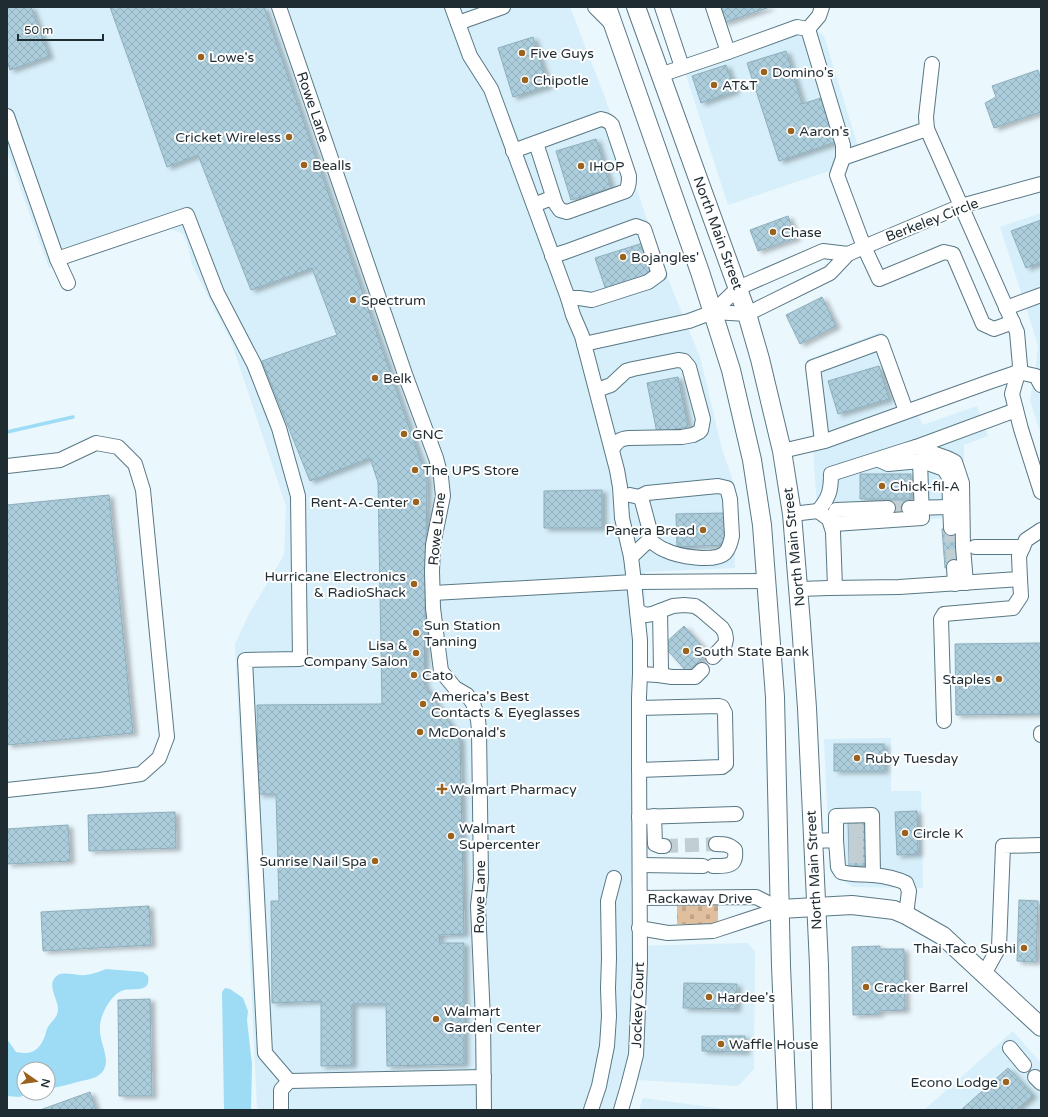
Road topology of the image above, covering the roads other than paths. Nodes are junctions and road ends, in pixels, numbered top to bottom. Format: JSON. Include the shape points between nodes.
{"nodes":[{"id":1,"x":279,"y":7,"type":"edge"},
{"id":2,"x":452,"y":7,"type":"edge"},
{"id":3,"x":504,"y":7,"type":"edge"},
{"id":4,"x":595,"y":7,"type":"edge"},
{"id":5,"x":607,"y":7,"type":"edge"},
{"id":6,"x":636,"y":7,"type":"edge"},
{"id":7,"x":662,"y":7,"type":"edge"},
{"id":8,"x":713,"y":7,"type":"edge"},
{"id":9,"x":822,"y":7,"type":"edge"},
{"id":10,"x":458,"y":23,"type":"junction"},
{"id":11,"x":614,"y":25,"type":"junction"},
{"id":12,"x":808,"y":29,"type":"junction"},
{"id":13,"x":728,"y":52,"type":"junction"},
{"id":14,"x":932,"y":64,"type":"dead end"},
{"id":15,"x":682,"y":67,"type":"junction"},
{"id":16,"x":660,"y":75,"type":"junction"},
{"id":17,"x":7,"y":116,"type":"edge"},
{"id":18,"x":927,"y":129,"type":"junction"},
{"id":19,"x":536,"y":143,"type":"junction"},
{"id":20,"x":513,"y":151,"type":"junction"},
{"id":21,"x":843,"y":158,"type":"junction"},
{"id":22,"x":1041,"y":184,"type":"edge"},
{"id":23,"x":555,"y":202,"type":"junction"},
{"id":24,"x":534,"y":205,"type":"junction"},
{"id":25,"x":961,"y":206,"type":"junction"},
{"id":26,"x":864,"y":247,"type":"junction"},
{"id":27,"x":848,"y":254,"type":"junction"},
{"id":28,"x":552,"y":256,"type":"junction"},
{"id":29,"x":57,"y":259,"type":"junction"},
{"id":30,"x":68,"y":283,"type":"dead end"},
{"id":31,"x":738,"y":288,"type":"junction"},
{"id":32,"x":1041,"y":295,"type":"edge"},
{"id":33,"x":568,"y":298,"type":"junction"},
{"id":34,"x":1006,"y":308,"type":"junction"},
{"id":35,"x":713,"y":312,"type":"junction"},
{"id":36,"x":747,"y":314,"type":"junction"},
{"id":37,"x":1012,"y":322,"type":"junction"},
{"id":38,"x":584,"y":344,"type":"junction"},
{"id":39,"x":1018,"y":372,"type":"junction"},
{"id":40,"x":1039,"y":378,"type":"edge"},
{"id":41,"x":597,"y":390,"type":"junction"},
{"id":42,"x":1016,"y":410,"type":"junction"},
{"id":43,"x":906,"y":411,"type":"junction"},
{"id":44,"x":822,"y":441,"type":"junction"},
{"id":45,"x":916,"y":447,"type":"junction"},
{"id":46,"x":612,"y":449,"type":"junction"},
{"id":47,"x":782,"y":451,"type":"junction"},
{"id":48,"x":878,"y":459,"type":"junction"},
{"id":49,"x":920,"y":461,"type":"junction"},
{"id":50,"x":7,"y":466,"type":"edge"},
{"id":51,"x":831,"y":480,"type":"junction"},
{"id":52,"x":1041,"y":492,"type":"edge"},
{"id":53,"x":639,"y":497,"type":"junction"},
{"id":54,"x":621,"y":498,"type":"junction"},
{"id":55,"x":950,"y":507,"type":"junction"},
{"id":56,"x":888,"y":508,"type":"tunnel mouth"},
{"id":57,"x":915,"y":508,"type":"junction"},
{"id":58,"x":836,"y":510,"type":"junction"},
{"id":59,"x":818,"y":511,"type":"junction"},
{"id":60,"x":792,"y":514,"type":"junction"},
{"id":61,"x":834,"y":528,"type":"junction"},
{"id":62,"x":951,"y":528,"type":"tunnel mouth"},
{"id":63,"x":1041,"y":530,"type":"edge"},
{"id":64,"x":649,"y":540,"type":"junction"},
{"id":65,"x":1023,"y":546,"type":"junction"},
{"id":66,"x":975,"y":547,"type":"dead end"},
{"id":67,"x":631,"y":557,"type":"junction"},
{"id":68,"x":954,"y":567,"type":"tunnel mouth"},
{"id":69,"x":1020,"y":579,"type":"junction"},
{"id":70,"x":767,"y":581,"type":"junction"},
{"id":71,"x":634,"y":582,"type":"junction"},
{"id":72,"x":960,"y":583,"type":"junction"},
{"id":73,"x":835,"y":588,"type":"junction"},
{"id":74,"x":799,"y":589,"type":"junction"},
{"id":75,"x":433,"y":593,"type":"junction"},
{"id":76,"x":637,"y":611,"type":"junction"},
{"id":77,"x":660,"y":611,"type":"junction"},
{"id":78,"x":714,"y":657,"type":"dead end"},
{"id":79,"x":702,"y":670,"type":"dead end"},
{"id":80,"x":640,"y":674,"type":"junction"},
{"id":81,"x":658,"y":674,"type":"junction"},
{"id":82,"x":639,"y":708,"type":"junction"},
{"id":83,"x":944,"y":721,"type":"dead end"},
{"id":84,"x":639,"y":770,"type":"junction"},
{"id":85,"x":7,"y":790,"type":"edge"},
{"id":86,"x":736,"y":814,"type":"dead end"},
{"id":87,"x":639,"y":816,"type":"junction"},
{"id":88,"x":654,"y":816,"type":"junction"},
{"id":89,"x":813,"y":841,"type":"junction"},
{"id":90,"x":716,"y":844,"type":"tunnel mouth"},
{"id":91,"x":841,"y":844,"type":"junction"},
{"id":92,"x":664,"y":846,"type":"dead end"},
{"id":93,"x":1041,"y":846,"type":"edge"},
{"id":94,"x":640,"y":866,"type":"junction"},
{"id":95,"x":873,"y":875,"type":"junction"},
{"id":96,"x":614,"y":878,"type":"dead end"},
{"id":97,"x":640,"y":898,"type":"junction"},
{"id":98,"x":816,"y":908,"type":"junction"},
{"id":99,"x":780,"y":909,"type":"junction"},
{"id":100,"x":906,"y":915,"type":"junction"},
{"id":101,"x":639,"y":928,"type":"junction"},
{"id":102,"x":984,"y":974,"type":"junction"},
{"id":103,"x":1040,"y":1021,"type":"edge"},
{"id":104,"x":1010,"y":1048,"type":"dead end"},
{"id":105,"x":1024,"y":1065,"type":"dead end"},
{"id":106,"x":484,"y":1077,"type":"junction"},
{"id":107,"x":288,"y":1081,"type":"junction"},
{"id":108,"x":281,"y":1110,"type":"edge"},
{"id":109,"x":484,"y":1110,"type":"edge"},
{"id":110,"x":591,"y":1110,"type":"edge"},
{"id":111,"x":621,"y":1110,"type":"edge"},
{"id":112,"x":787,"y":1110,"type":"edge"},
{"id":113,"x":822,"y":1110,"type":"edge"}],
"edges":[{"from":1,"to":75,"type":"street","name":"Rowe Lane","via":[[441,477],[443,496],[433,545]]},
{"from":2,"to":10,"type":"street","name":"Jockey Court"},
{"from":3,"to":10,"type":"street"},
{"from":4,"to":11,"type":"street"},
{"from":5,"to":11,"type":"main road","name":"North Main Street"},
{"from":6,"to":16,"type":"main road","name":"North Main Street"},
{"from":7,"to":15,"type":"street"},
{"from":8,"to":13,"type":"street"},
{"from":9,"to":12,"type":"street"},
{"from":10,"to":20,"type":"street","name":"Jockey Court","via":[[470,56],[491,89]]},
{"from":11,"to":35,"type":"main road","name":"North Main Street"},
{"from":12,"to":13,"type":"street","via":[[797,27]]},
{"from":12,"to":21,"type":"street","via":[[843,145]]},
{"from":13,"to":15,"type":"street"},
{"from":14,"to":18,"type":"street"},
{"from":15,"to":16,"type":"street"},
{"from":16,"to":31,"type":"main road","name":"North Main Street"},
{"from":17,"to":29,"type":"street"},
{"from":18,"to":21,"type":"street"},
{"from":18,"to":25,"type":"street"},
{"from":19,"to":20,"type":"street"},
{"from":19,"to":23,"type":"street"},
{"from":19,"to":23,"type":"street","via":[[601,119],[605,120],[612,125],[629,176],[626,191],[567,212],[560,210]]},
{"from":20,"to":24,"type":"street","name":"Jockey Court"},
{"from":21,"to":26,"type":"street","via":[[837,175]]},
{"from":22,"to":25,"type":"street","name":"Berkeley Circle"},
{"from":23,"to":24,"type":"street","via":[[549,199]]},
{"from":24,"to":28,"type":"street","name":"Jockey Court"},
{"from":25,"to":26,"type":"street","name":"Berkeley Circle"},
{"from":25,"to":34,"type":"street"},
{"from":26,"to":27,"type":"street","name":"Berkeley Circle"},
{"from":26,"to":37,"type":"street","via":[[879,279],[944,252],[952,254],[983,324],[994,329]]},
{"from":27,"to":31,"type":"street","via":[[823,251]]},
{"from":27,"to":36,"type":"street","name":"Berkeley Circle","via":[[830,273]]},
{"from":28,"to":33,"type":"street","name":"Jockey Court"},
{"from":28,"to":33,"type":"street","via":[[636,226],[644,229],[659,274],[648,282],[592,300]]},
{"from":29,"to":30,"type":"street"},
{"from":29,"to":107,"type":"street","via":[[187,215],[217,293],[254,364],[278,428],[298,496],[300,659],[245,660],[265,1053]]},
{"from":31,"to":35,"type":"street"},
{"from":31,"to":36,"type":"main road","name":"North Main Street"},
{"from":32,"to":34,"type":"street"},
{"from":33,"to":38,"type":"street","name":"Jockey Court"},
{"from":34,"to":37,"type":"street"},
{"from":35,"to":36,"type":"street","name":"Berkeley Circle"},
{"from":35,"to":38,"type":"street","via":[[689,321]]},
{"from":35,"to":70,"type":"main road","name":"North Main Street","via":[[731,370],[752,460]]},
{"from":36,"to":47,"type":"main road","name":"North Main Street"},
{"from":37,"to":39,"type":"street","via":[[1017,332],[1020,366]]},
{"from":38,"to":41,"type":"street","name":"Jockey Court"},
{"from":39,"to":40,"type":"street"},
{"from":39,"to":42,"type":"street","via":[[1012,394]]},
{"from":39,"to":43,"type":"street"},
{"from":41,"to":46,"type":"street","name":"Jockey Court"},
{"from":41,"to":46,"type":"street","via":[[611,384],[626,371],[681,360],[689,367],[703,419],[701,430],[693,435],[623,439]]},
{"from":42,"to":45,"type":"street"},
{"from":42,"to":52,"type":"street"},
{"from":43,"to":44,"type":"street"},
{"from":43,"to":44,"type":"street","via":[[881,342],[813,367]]},
{"from":44,"to":47,"type":"street"},
{"from":45,"to":48,"type":"street"},
{"from":45,"to":72,"type":"street","via":[[954,462],[962,483],[963,547]]},
{"from":46,"to":54,"type":"street","name":"Jockey Court"},
{"from":47,"to":60,"type":"main road","name":"North Main Street"},
{"from":48,"to":49,"type":"street","via":[[888,464]]},
{"from":48,"to":51,"type":"street"},
{"from":49,"to":55,"type":"street","via":[[944,469],[949,477]]},
{"from":49,"to":57,"type":"street"},
{"from":50,"to":85,"type":"street","via":[[60,460],[96,443],[118,447],[135,464],[143,490],[168,738],[159,758],[141,774]]},
{"from":51,"to":58,"type":"street"},
{"from":51,"to":59,"type":"street","via":[[826,501]]},
{"from":53,"to":54,"type":"street","via":[[630,495]]},
{"from":53,"to":64,"type":"street","via":[[650,531]]},
{"from":53,"to":64,"type":"street","via":[[647,493],[718,486],[727,488],[730,500],[732,541],[724,554],[716,557],[682,556],[664,550]]},
{"from":54,"to":67,"type":"street","name":"Jockey Court","via":[[622,518]]},
{"from":55,"to":57,"type":"street"},
{"from":55,"to":62,"type":"street"},
{"from":56,"to":58,"type":"street"},
{"from":57,"to":61,"type":"street","via":[[922,518]]},
{"from":58,"to":61,"type":"street"},
{"from":59,"to":60,"type":"street"},
{"from":59,"to":61,"type":"street","via":[[829,519]]},
{"from":60,"to":74,"type":"main road","name":"North Main Street"},
{"from":61,"to":73,"type":"street"},
{"from":63,"to":65,"type":"street","via":[[1026,540]]},
{"from":64,"to":67,"type":"street"},
{"from":65,"to":66,"type":"street"},
{"from":65,"to":69,"type":"street","via":[[1019,556]]},
{"from":67,"to":71,"type":"street","name":"Jockey Court"},
{"from":68,"to":72,"type":"street"},
{"from":69,"to":72,"type":"street"},
{"from":69,"to":83,"type":"street","via":[[1021,596],[1013,608],[944,614],[941,618]]},
{"from":70,"to":71,"type":"street"},
{"from":70,"to":99,"type":"main road","name":"North Main Street","via":[[775,697]]},
{"from":71,"to":75,"type":"street"},
{"from":71,"to":76,"type":"street","name":"Jockey Court"},
{"from":72,"to":73,"type":"street"},
{"from":73,"to":74,"type":"street"},
{"from":74,"to":89,"type":"main road","name":"North Main Street"},
{"from":75,"to":106,"type":"street","name":"Rowe Lane","via":[[442,671],[455,688],[467,695],[473,703],[480,730],[481,879],[478,906]]},
{"from":76,"to":77,"type":"street","via":[[646,614]]},
{"from":76,"to":80,"type":"street","name":"Jockey Court"},
{"from":77,"to":78,"type":"street","via":[[684,605],[695,606],[701,610],[725,633],[725,644]]},
{"from":77,"to":81,"type":"street","via":[[661,669]]},
{"from":79,"to":81,"type":"street","via":[[695,676],[672,678]]},
{"from":80,"to":81,"type":"street"},
{"from":80,"to":82,"type":"street","name":"Jockey Court"},
{"from":82,"to":84,"type":"street","name":"Jockey Court"},
{"from":82,"to":84,"type":"street","via":[[719,706],[725,713],[726,761],[722,767]]},
{"from":84,"to":87,"type":"street","name":"Jockey Court"},
{"from":86,"to":88,"type":"street"},
{"from":87,"to":88,"type":"street"},
{"from":87,"to":94,"type":"street","name":"Jockey Court"},
{"from":88,"to":92,"type":"street","via":[[655,844]]},
{"from":89,"to":91,"type":"street"},
{"from":89,"to":98,"type":"main road","name":"North Main Street"},
{"from":90,"to":94,"type":"street","via":[[731,846],[735,850],[734,862],[728,866]]},
{"from":91,"to":95,"type":"street","via":[[838,867],[841,872]]},
{"from":91,"to":95,"type":"street","via":[[836,816],[872,815],[870,843]]},
{"from":93,"to":102,"type":"street","via":[[1003,846],[999,947]]},
{"from":94,"to":97,"type":"street","name":"Jockey Court"},
{"from":95,"to":100,"type":"street","via":[[895,878],[906,883],[909,891]]},
{"from":96,"to":110,"type":"street","via":[[608,901],[608,1046]]},
{"from":97,"to":99,"type":"street","name":"Rackaway Drive","via":[[756,897]]},
{"from":97,"to":101,"type":"street","name":"Jockey Court"},
{"from":98,"to":99,"type":"main road"},
{"from":98,"to":100,"type":"main road","via":[[852,905],[894,910]]},
{"from":98,"to":113,"type":"main road","name":"North Main Street"},
{"from":99,"to":101,"type":"street","name":"Rackaway Drive","via":[[713,931],[668,933]]},
{"from":99,"to":112,"type":"main road","name":"North Main Street"},
{"from":100,"to":102,"type":"main road","via":[[942,936]]},
{"from":101,"to":111,"type":"street","name":"Jockey Court","via":[[636,1055]]},
{"from":102,"to":103,"type":"main road"},
{"from":104,"to":105,"type":"street"},
{"from":106,"to":107,"type":"street"},
{"from":106,"to":109,"type":"street","name":"Rowe Lane"},
{"from":107,"to":108,"type":"street","via":[[281,1090]]}]}
